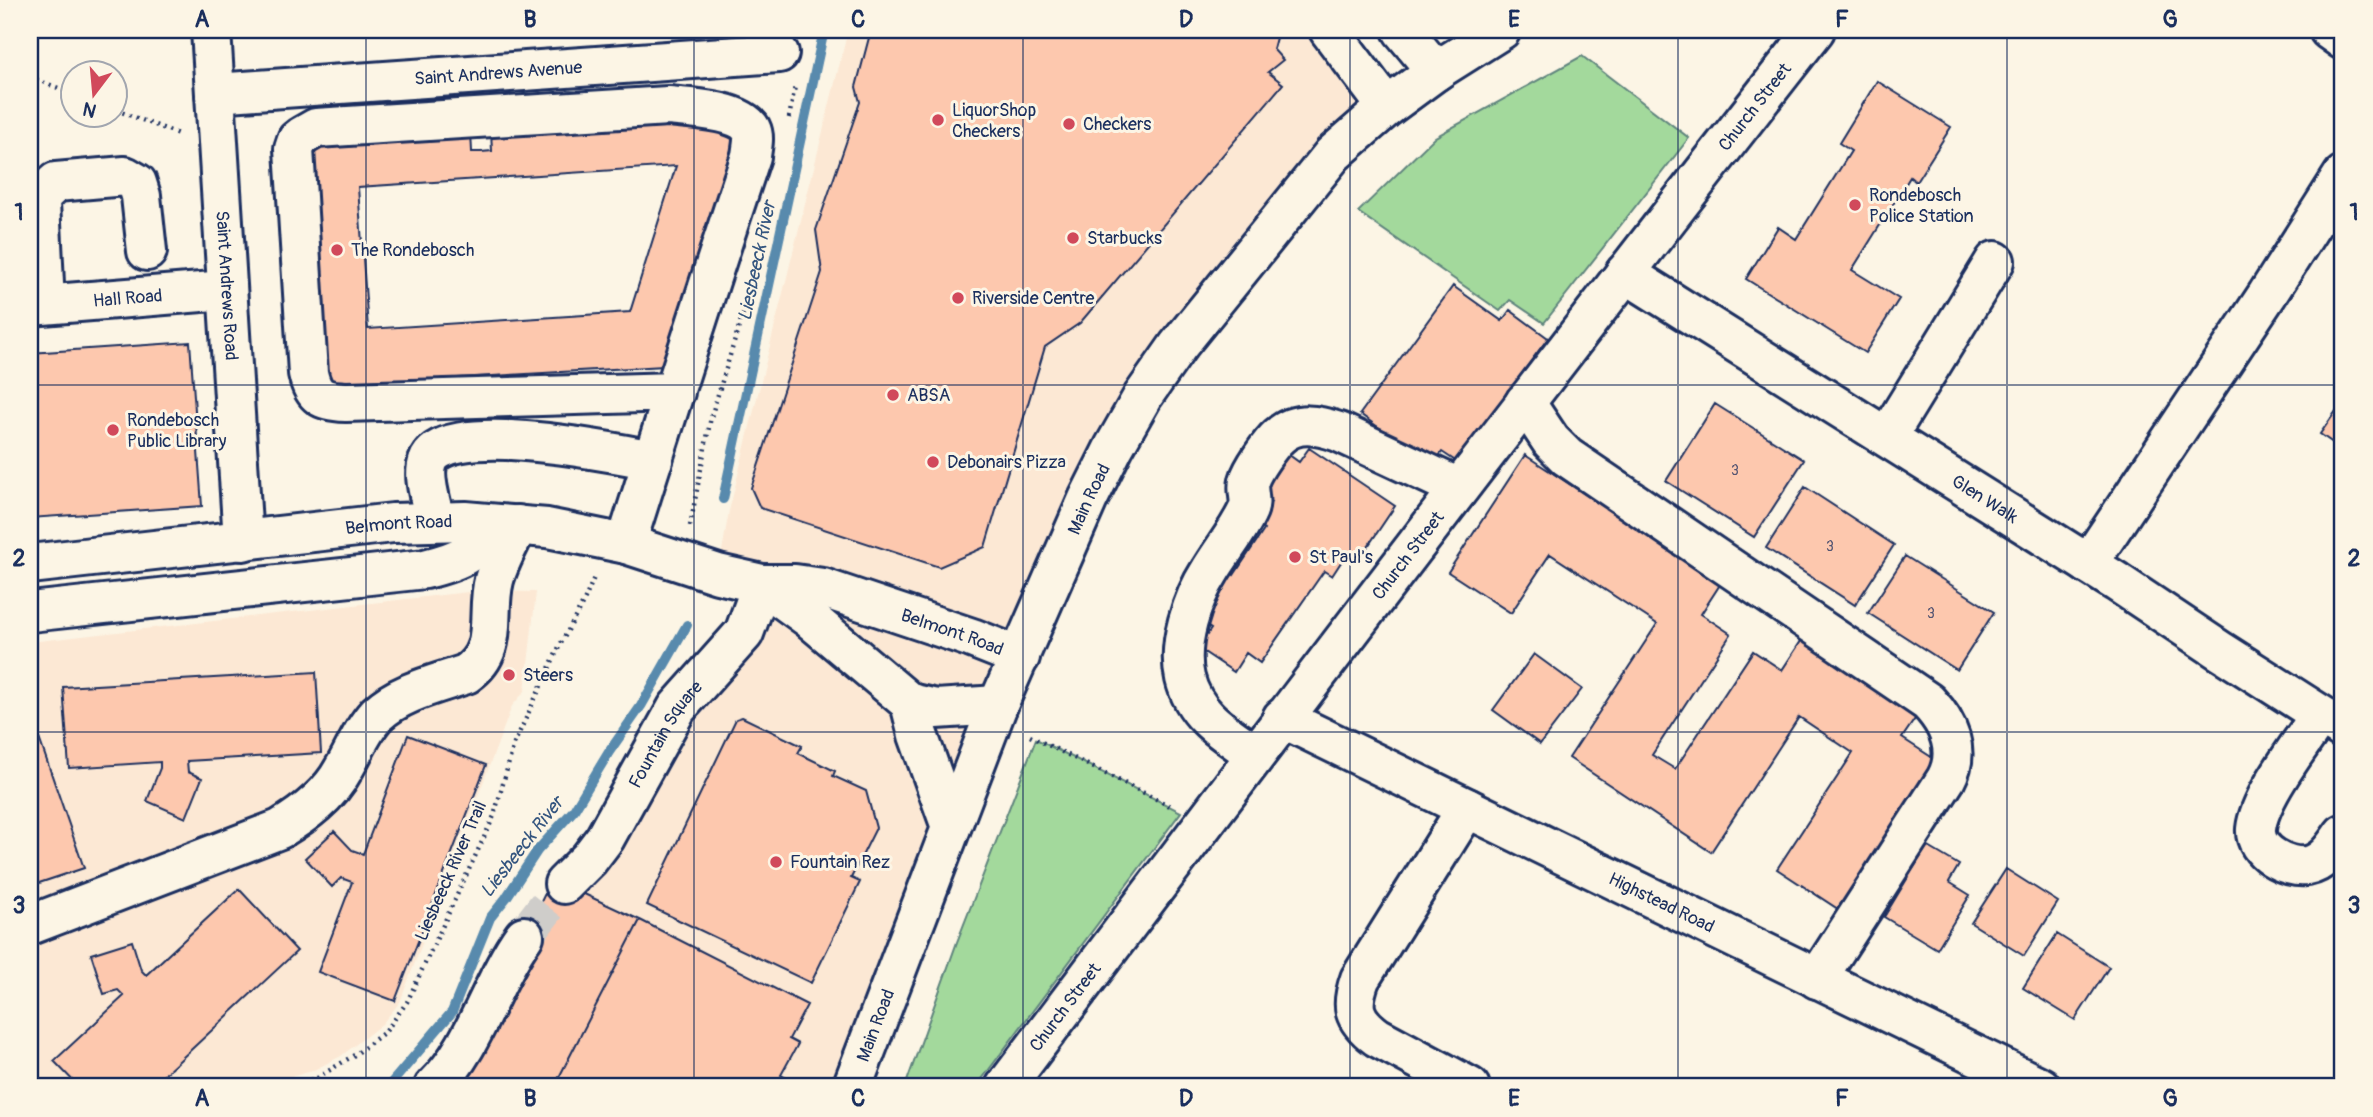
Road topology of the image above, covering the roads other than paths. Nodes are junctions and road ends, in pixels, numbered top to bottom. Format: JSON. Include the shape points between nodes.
{"nodes":[{"id":1,"x":211,"y":30,"type":"edge"},
{"id":2,"x":1329,"y":30,"type":"edge"},
{"id":3,"x":1402,"y":30,"type":"edge"},
{"id":4,"x":1501,"y":30,"type":"edge"},
{"id":5,"x":1815,"y":30,"type":"edge"},
{"id":6,"x":2329,"y":30,"type":"edge"},
{"id":7,"x":2343,"y":40,"type":"edge"},
{"id":8,"x":779,"y":53,"type":"dead end"},
{"id":9,"x":1436,"y":71,"type":"junction"},
{"id":10,"x":215,"y":93,"type":"junction"},
{"id":11,"x":1387,"y":107,"type":"junction"},
{"id":12,"x":2343,"y":175,"type":"edge"},
{"id":13,"x":147,"y":251,"type":"dead end"},
{"id":14,"x":1995,"y":261,"type":"dead end"},
{"id":15,"x":1625,"y":273,"type":"junction"},
{"id":16,"x":226,"y":290,"type":"junction"},
{"id":17,"x":37,"y":305,"type":"edge"},
{"id":18,"x":675,"y":392,"type":"junction"},
{"id":19,"x":1525,"y":402,"type":"junction"},
{"id":20,"x":1887,"y":437,"type":"junction"},
{"id":21,"x":653,"y":460,"type":"junction"},
{"id":22,"x":1459,"y":488,"type":"junction"},
{"id":23,"x":435,"y":521,"type":"junction"},
{"id":24,"x":507,"y":524,"type":"junction"},
{"id":25,"x":243,"y":541,"type":"junction"},
{"id":26,"x":626,"y":544,"type":"junction"},
{"id":27,"x":30,"y":564,"type":"edge"},
{"id":28,"x":2088,"y":564,"type":"junction"},
{"id":29,"x":762,"y":584,"type":"junction"},
{"id":30,"x":30,"y":612,"type":"edge"},
{"id":31,"x":1020,"y":657,"type":"junction"},
{"id":32,"x":910,"y":703,"type":"junction"},
{"id":33,"x":998,"y":705,"type":"junction"},
{"id":34,"x":1282,"y":718,"type":"junction"},
{"id":35,"x":2332,"y":722,"type":"edge"},
{"id":36,"x":1255,"y":754,"type":"junction"},
{"id":37,"x":1467,"y":808,"type":"junction"},
{"id":38,"x":951,"y":827,"type":"junction"},
{"id":39,"x":2343,"y":834,"type":"edge"},
{"id":40,"x":564,"y":884,"type":"tunnel mouth"},
{"id":41,"x":30,"y":925,"type":"edge"},
{"id":42,"x":524,"y":936,"type":"tunnel mouth"},
{"id":43,"x":1817,"y":979,"type":"junction"},
{"id":44,"x":434,"y":1087,"type":"edge"},
{"id":45,"x":852,"y":1087,"type":"edge"},
{"id":46,"x":1005,"y":1087,"type":"edge"},
{"id":47,"x":1470,"y":1087,"type":"edge"},
{"id":48,"x":2041,"y":1087,"type":"edge"}],
"edges":[{"from":1,"to":10,"type":"street","name":"Saint Andrews Road"},
{"from":2,"to":11,"type":"street"},
{"from":3,"to":9,"type":"street"},
{"from":4,"to":9,"type":"street","name":"Main Road"},
{"from":5,"to":15,"type":"street","name":"Church Street"},
{"from":6,"to":7,"type":"street"},
{"from":8,"to":10,"type":"street","name":"Saint Andrews Avenue"},
{"from":9,"to":11,"type":"street","name":"Main Road"},
{"from":10,"to":16,"type":"street","name":"Saint Andrews Road"},
{"from":11,"to":31,"type":"street","name":"Main Road","via":[[1333,154],[1178,346],[1143,397],[1088,499]]},
{"from":12,"to":28,"type":"street"},
{"from":13,"to":17,"type":"street","via":[[137,183],[125,176],[56,182],[40,202]]},
{"from":14,"to":20,"type":"street"},
{"from":15,"to":19,"type":"street","name":"Church Street"},
{"from":15,"to":20,"type":"street","name":"Glen Walk"},
{"from":16,"to":17,"type":"street","name":"Hall Road"},
{"from":16,"to":25,"type":"street","name":"Saint Andrews Road"},
{"from":18,"to":18,"type":"street","via":[[751,156],[749,126],[720,113],[668,106],[316,128],[297,140],[307,373],[310,385],[323,399]]},
{"from":18,"to":21,"type":"street"},
{"from":19,"to":22,"type":"street","name":"Church Street"},
{"from":19,"to":43,"type":"street","via":[[1567,457],[1928,702],[1947,726],[1951,770]]},
{"from":20,"to":28,"type":"street","name":"Glen Walk"},
{"from":21,"to":23,"type":"street","via":[[521,441],[468,440],[447,445],[428,462]]},
{"from":21,"to":26,"type":"street"},
{"from":22,"to":34,"type":"street","name":"Church Street"},
{"from":22,"to":36,"type":"street","via":[[1319,425],[1290,429],[1268,450],[1249,480],[1251,501],[1246,514],[1203,584],[1182,653],[1185,681],[1201,713]]},
{"from":23,"to":24,"type":"street","name":"Belmont Road"},
{"from":23,"to":25,"type":"street","name":"Belmont Road"},
{"from":24,"to":26,"type":"street","name":"Belmont Road"},
{"from":24,"to":30,"type":"street","via":[[457,561],[425,569]]},
{"from":24,"to":41,"type":"street","via":[[492,591],[489,645],[477,667],[384,708],[364,732],[342,774],[302,816],[280,829]]},
{"from":25,"to":27,"type":"street","name":"Belmont Road"},
{"from":26,"to":29,"type":"street","name":"Belmont Road"},
{"from":28,"to":35,"type":"street","name":"Glen Walk"},
{"from":29,"to":31,"type":"street","name":"Belmont Road","via":[[823,588]]},
{"from":29,"to":32,"type":"street","name":"Belmont Road"},
{"from":29,"to":40,"type":"street","name":"Fountain Square","via":[[744,633],[677,708],[605,838]]},
{"from":31,"to":33,"type":"street","name":"Main Road"},
{"from":32,"to":33,"type":"street","via":[[936,709]]},
{"from":32,"to":38,"type":"street"},
{"from":33,"to":38,"type":"street","name":"Main Road"},
{"from":34,"to":36,"type":"street","name":"Church Street"},
{"from":34,"to":37,"type":"street","name":"Highstead Road"},
{"from":35,"to":39,"type":"street","via":[[2267,796],[2257,839],[2271,856],[2308,866],[2320,861]]},
{"from":36,"to":46,"type":"street","name":"Church Street"},
{"from":37,"to":43,"type":"street","name":"Highstead Road"},
{"from":37,"to":47,"type":"street","via":[[1360,979],[1354,1005],[1357,1017],[1377,1037]]},
{"from":38,"to":45,"type":"street","name":"Main Road"},
{"from":42,"to":44,"type":"street","via":[[470,1037]]},
{"from":43,"to":48,"type":"street","name":"Highstead Road"}]}
